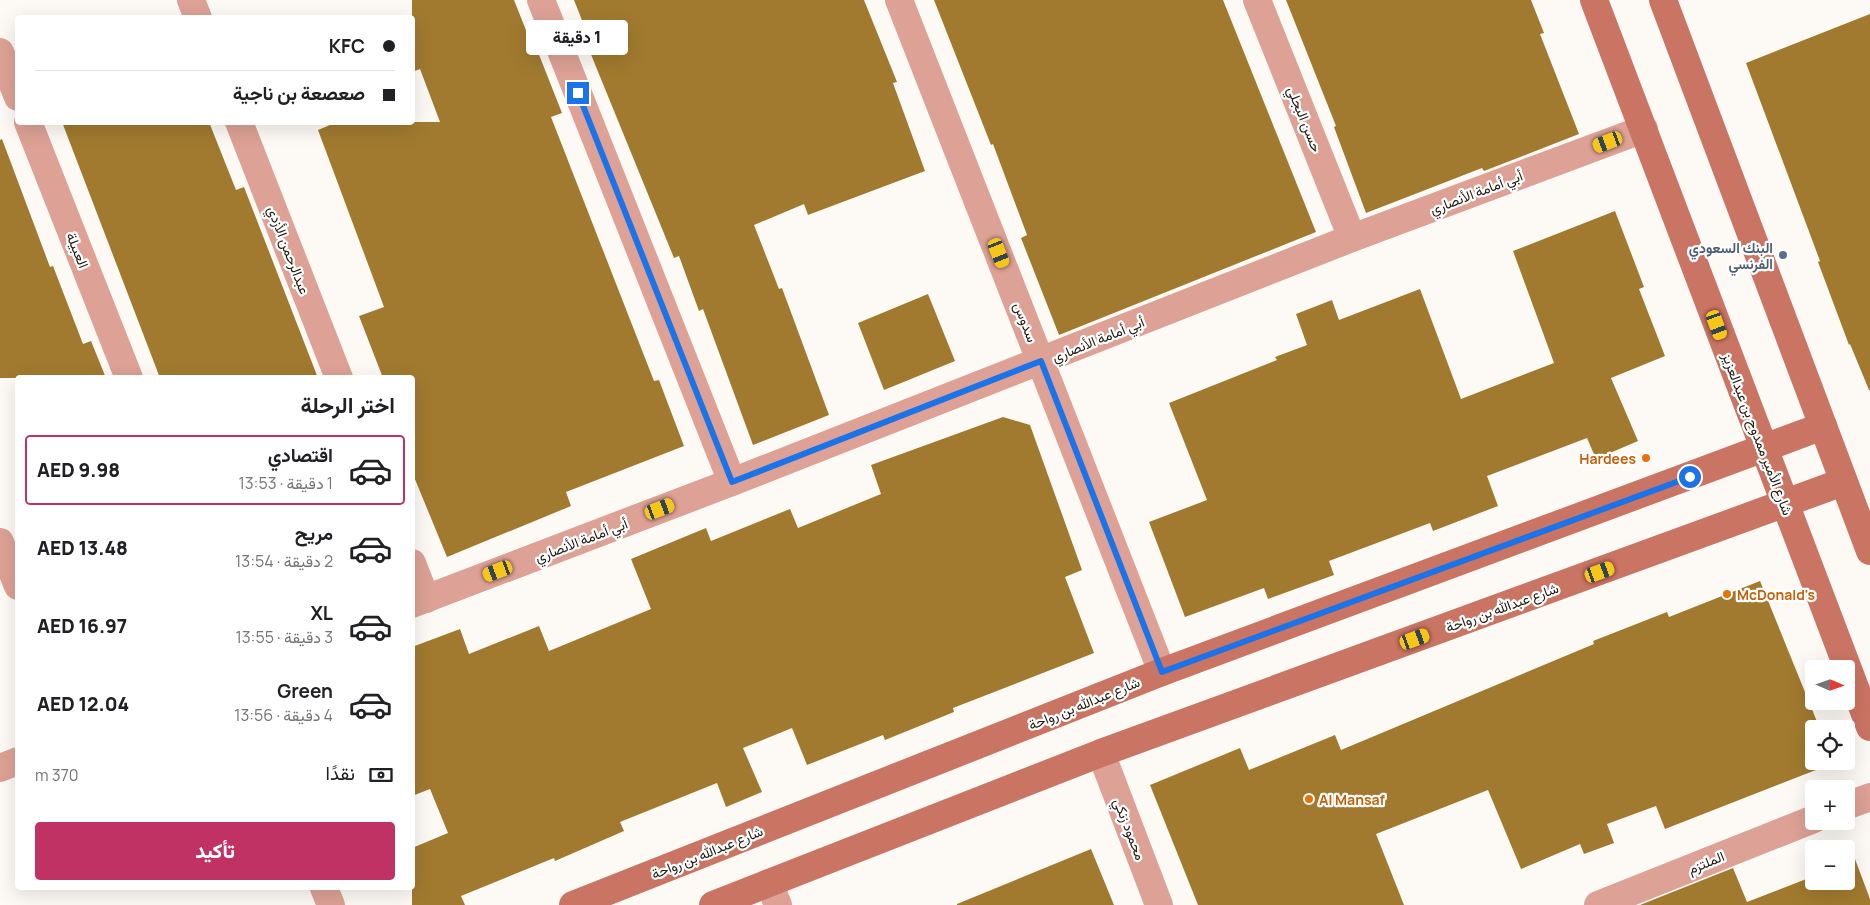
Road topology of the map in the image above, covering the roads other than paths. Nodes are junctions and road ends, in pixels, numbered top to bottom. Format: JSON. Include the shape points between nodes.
{"nodes":[{"id":1,"x":191,"y":0,"type":"edge"},
{"id":2,"x":541,"y":0,"type":"edge"},
{"id":3,"x":899,"y":0,"type":"edge"},
{"id":4,"x":1257,"y":0,"type":"edge"},
{"id":5,"x":1594,"y":0,"type":"edge"},
{"id":6,"x":1663,"y":0,"type":"edge"},
{"id":7,"x":197,"y":15,"type":"edge"},
{"id":8,"x":0,"y":52,"type":"edge"},
{"id":9,"x":15,"y":90,"type":"edge"},
{"id":10,"x":29,"y":125,"type":"edge"},
{"id":11,"x":240,"y":125,"type":"edge"},
{"id":12,"x":1644,"y":129,"type":"junction"},
{"id":13,"x":1352,"y":238,"type":"junction"},
{"id":14,"x":1041,"y":361,"type":"junction"},
{"id":15,"x":128,"y":375,"type":"edge"},
{"id":16,"x":338,"y":375,"type":"edge"},
{"id":17,"x":1823,"y":426,"type":"junction"},
{"id":18,"x":1763,"y":450,"type":"junction"},
{"id":19,"x":732,"y":482,"type":"junction"},
{"id":20,"x":1843,"y":482,"type":"junction"},
{"id":21,"x":1785,"y":505,"type":"junction"},
{"id":22,"x":0,"y":542,"type":"edge"},
{"id":23,"x":1870,"y":551,"type":"edge"},
{"id":24,"x":15,"y":579,"type":"edge"},
{"id":25,"x":415,"y":580,"type":"edge"},
{"id":26,"x":419,"y":602,"type":"edge"},
{"id":27,"x":1162,"y":672,"type":"junction"},
{"id":28,"x":1870,"y":727,"type":"edge"},
{"id":29,"x":1100,"y":753,"type":"junction"},
{"id":30,"x":15,"y":762,"type":"edge"},
{"id":31,"x":0,"y":768,"type":"edge"},
{"id":32,"x":1870,"y":797,"type":"edge"},
{"id":33,"x":1855,"y":803,"type":"edge"},
{"id":34,"x":1805,"y":823,"type":"edge"},
{"id":35,"x":325,"y":890,"type":"edge"},
{"id":36,"x":774,"y":894,"type":"edge"},
{"id":37,"x":331,"y":905,"type":"edge"},
{"id":38,"x":573,"y":905,"type":"edge"},
{"id":39,"x":714,"y":905,"type":"edge"},
{"id":40,"x":1159,"y":905,"type":"edge"},
{"id":41,"x":1598,"y":905,"type":"edge"}],
"edges":[{"from":1,"to":7,"type":"street"},
{"from":2,"to":19,"type":"street"},
{"from":3,"to":14,"type":"street","name":"سدوس"},
{"from":4,"to":13,"type":"street","name":"حسن البجلي"},
{"from":5,"to":12,"type":"street","name":"شارع الأمير ممدوح بن عبدالعزيز"},
{"from":6,"to":17,"type":"street"},
{"from":8,"to":9,"type":"street"},
{"from":10,"to":15,"type":"street","name":"العبيلة"},
{"from":11,"to":16,"type":"street","name":"عبدالرحمن الأزدي"},
{"from":12,"to":13,"type":"street","name":"أبي أمامة الأنصاري"},
{"from":12,"to":18,"type":"street","name":"شارع الأمير ممدوح بن عبدالعزيز"},
{"from":13,"to":14,"type":"street","name":"أبي أمامة الأنصاري"},
{"from":14,"to":19,"type":"street","name":"أبي أمامة الأنصاري"},
{"from":14,"to":27,"type":"street","name":"سدوس"},
{"from":17,"to":18,"type":"street","name":"شارع عبدالله بن رواحة"},
{"from":17,"to":20,"type":"street"},
{"from":18,"to":21,"type":"street","name":"شارع الأمير ممدوح بن عبدالعزيز"},
{"from":18,"to":27,"type":"street","name":"شارع عبدالله بن رواحة"},
{"from":19,"to":26,"type":"street","name":"أبي أمامة الأنصاري"},
{"from":20,"to":21,"type":"street","name":"شارع عبدالله بن رواحة"},
{"from":20,"to":23,"type":"street"},
{"from":21,"to":28,"type":"street","name":"شارع الأمير ممدوح بن عبدالعزيز"},
{"from":21,"to":29,"type":"street","name":"شارع عبدالله بن رواحة"},
{"from":22,"to":24,"type":"street"},
{"from":25,"to":26,"type":"street"},
{"from":27,"to":38,"type":"street","name":"شارع عبدالله بن رواحة"},
{"from":29,"to":36,"type":"street","name":"شارع عبدالله بن رواحة"},
{"from":29,"to":40,"type":"street","name":"محمود زنكي"},
{"from":30,"to":31,"type":"street"},
{"from":32,"to":33,"type":"street"},
{"from":34,"to":41,"type":"street","name":"الملتزم"},
{"from":35,"to":37,"type":"street"},
{"from":36,"to":39,"type":"street","name":"شارع عبدالله بن رواحة"}]}
